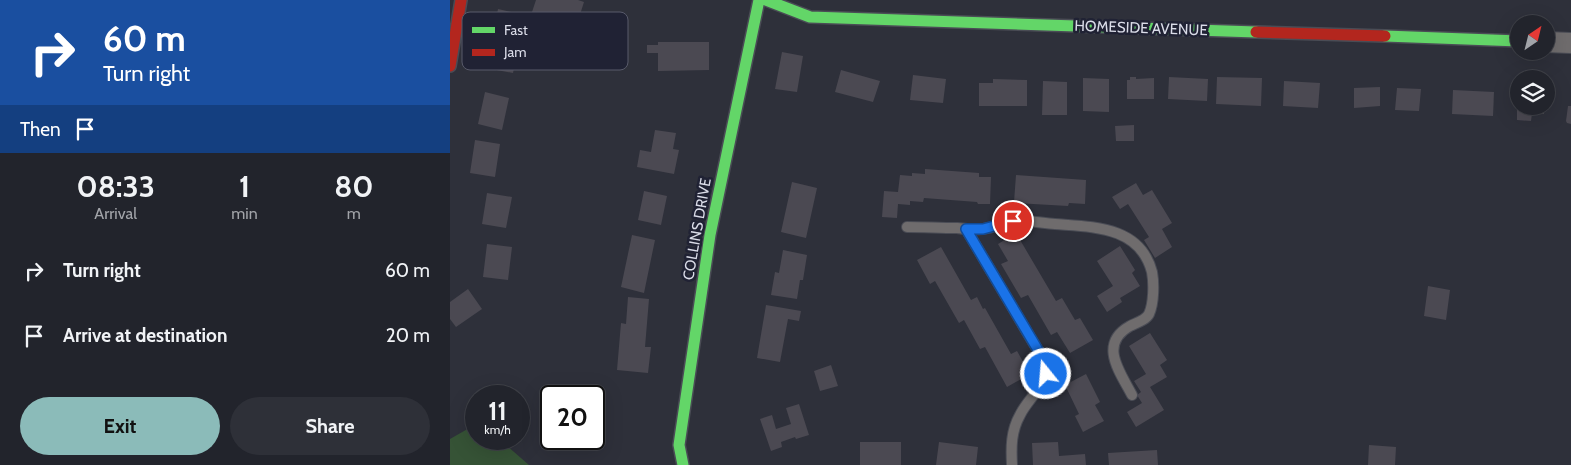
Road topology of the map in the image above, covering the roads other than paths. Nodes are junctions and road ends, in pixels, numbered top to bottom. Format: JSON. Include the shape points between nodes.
{"nodes":[{"id":1,"x":461,"y":0,"type":"edge"},
{"id":2,"x":759,"y":0,"type":"edge"},
{"id":3,"x":766,"y":0,"type":"edge"},
{"id":4,"x":1510,"y":41,"type":"edge"},
{"id":5,"x":1555,"y":42,"type":"edge"},
{"id":6,"x":1571,"y":43,"type":"edge"},
{"id":7,"x":450,"y":66,"type":"edge"},
{"id":8,"x":907,"y":227,"type":"dead end"},
{"id":9,"x":966,"y":229,"type":"junction"},
{"id":10,"x":1132,"y":395,"type":"dead end"},
{"id":11,"x":683,"y":465,"type":"edge"},
{"id":12,"x":1012,"y":465,"type":"edge"}],
"edges":[{"from":1,"to":7,"type":"street"},
{"from":2,"to":11,"type":"street","name":"COLLINS DRIVE","via":[[710,234],[679,445]]},
{"from":3,"to":4,"type":"street","name":"HOMESIDE AVENUE","via":[[810,17]]},
{"from":5,"to":6,"type":"street"},
{"from":8,"to":9,"type":"lane"},
{"from":9,"to":10,"type":"lane","via":[[983,229],[1013,221],[1091,226],[1120,233],[1133,241],[1146,259],[1153,284],[1148,315],[1121,332],[1114,345],[1116,366]]},
{"from":9,"to":12,"type":"lane","via":[[1046,364],[1044,380],[1015,425]]}]}
